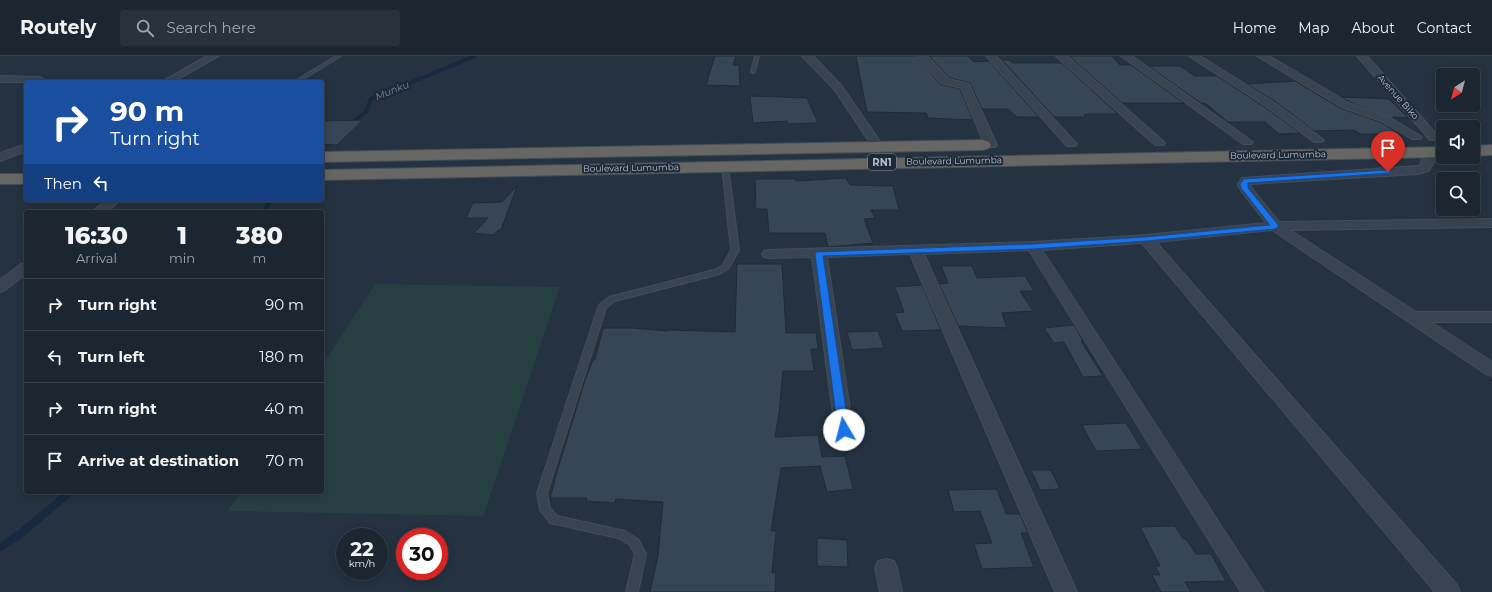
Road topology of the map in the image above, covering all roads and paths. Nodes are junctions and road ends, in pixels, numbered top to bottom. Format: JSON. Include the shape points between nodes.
{"nodes":[{"id":1,"x":214,"y":56,"type":"edge"},
{"id":2,"x":339,"y":56,"type":"edge"},
{"id":3,"x":758,"y":56,"type":"edge"},
{"id":4,"x":807,"y":56,"type":"edge"},
{"id":5,"x":922,"y":56,"type":"edge"},
{"id":6,"x":991,"y":56,"type":"edge"},
{"id":7,"x":1061,"y":56,"type":"edge"},
{"id":8,"x":1126,"y":56,"type":"edge"},
{"id":9,"x":1194,"y":56,"type":"edge"},
{"id":10,"x":1262,"y":56,"type":"edge"},
{"id":11,"x":1362,"y":56,"type":"edge"},
{"id":12,"x":753,"y":72,"type":"dead end"},
{"id":13,"x":0,"y":79,"type":"edge"},
{"id":14,"x":40,"y":80,"type":"dead end"},
{"id":15,"x":170,"y":80,"type":"edge"},
{"id":16,"x":298,"y":80,"type":"edge"},
{"id":17,"x":1492,"y":136,"type":"edge"},
{"id":18,"x":1416,"y":137,"type":"junction"},
{"id":19,"x":1480,"y":137,"type":"edge"},
{"id":20,"x":1387,"y":138,"type":"dead end"},
{"id":21,"x":1334,"y":139,"type":"dead end"},
{"id":22,"x":1318,"y":140,"type":"junction"},
{"id":23,"x":1436,"y":140,"type":"edge"},
{"id":24,"x":1247,"y":142,"type":"junction"},
{"id":25,"x":1159,"y":143,"type":"junction"},
{"id":26,"x":1078,"y":144,"type":"joint"},
{"id":27,"x":1130,"y":144,"type":"dead end"},
{"id":28,"x":1436,"y":144,"type":"edge"},
{"id":29,"x":998,"y":145,"type":"joint"},
{"id":30,"x":1049,"y":145,"type":"dead end"},
{"id":31,"x":1436,"y":145,"type":"edge"},
{"id":32,"x":878,"y":147,"type":"junction"},
{"id":33,"x":24,"y":149,"type":"edge"},
{"id":34,"x":1436,"y":150,"type":"edge"},
{"id":35,"x":1492,"y":150,"type":"edge"},
{"id":36,"x":1480,"y":151,"type":"edge"},
{"id":37,"x":0,"y":157,"type":"edge"},
{"id":38,"x":324,"y":158,"type":"edge"},
{"id":39,"x":0,"y":164,"type":"edge"},
{"id":40,"x":24,"y":164,"type":"edge"},
{"id":41,"x":725,"y":166,"type":"junction"},
{"id":42,"x":324,"y":174,"type":"edge"},
{"id":43,"x":24,"y":178,"type":"edge"},
{"id":44,"x":0,"y":179,"type":"edge"},
{"id":45,"x":112,"y":202,"type":"edge"},
{"id":46,"x":102,"y":210,"type":"edge"},
{"id":47,"x":1492,"y":223,"type":"edge"},
{"id":48,"x":1275,"y":226,"type":"junction"},
{"id":49,"x":1146,"y":239,"type":"junction"},
{"id":50,"x":1033,"y":246,"type":"junction"},
{"id":51,"x":916,"y":251,"type":"junction"},
{"id":52,"x":769,"y":254,"type":"dead end"},
{"id":53,"x":819,"y":254,"type":"junction"},
{"id":54,"x":24,"y":269,"type":"edge"},
{"id":55,"x":0,"y":287,"type":"edge"},
{"id":56,"x":1412,"y":317,"type":"junction"},
{"id":57,"x":1492,"y":317,"type":"edge"},
{"id":58,"x":1492,"y":370,"type":"edge"},
{"id":59,"x":844,"y":430,"type":"dead end"},
{"id":60,"x":886,"y":568,"type":"dead end"},
{"id":61,"x":632,"y":592,"type":"edge"},
{"id":62,"x":891,"y":592,"type":"edge"},
{"id":63,"x":1066,"y":592,"type":"edge"},
{"id":64,"x":1253,"y":592,"type":"edge"},
{"id":65,"x":1449,"y":592,"type":"edge"}],
"edges":[{"from":1,"to":15,"type":"street"},
{"from":2,"to":16,"type":"lane"},
{"from":3,"to":12,"type":"lane"},
{"from":4,"to":32,"type":"street","via":[[838,87]]},
{"from":5,"to":29,"type":"street","via":[[945,80],[968,89]]},
{"from":6,"to":26,"type":"street","via":[[1037,106]]},
{"from":7,"to":25,"type":"street"},
{"from":8,"to":24,"type":"street"},
{"from":9,"to":22,"type":"street","via":[[1271,105]]},
{"from":10,"to":18,"type":"street","via":[[1345,105],[1385,119]]},
{"from":11,"to":23,"type":"street","name":"Avenue Biko"},
{"from":13,"to":14,"type":"street"},
{"from":17,"to":19,"type":"highway"},
{"from":18,"to":20,"type":"highway"},
{"from":18,"to":28,"type":"highway"},
{"from":21,"to":22,"type":"highway","name":"Boulevard Lumumba"},
{"from":22,"to":24,"type":"highway","name":"Boulevard Lumumba"},
{"from":24,"to":25,"type":"highway","name":"Boulevard Lumumba"},
{"from":25,"to":27,"type":"highway","name":"Boulevard Lumumba"},
{"from":26,"to":30,"type":"highway"},
{"from":29,"to":32,"type":"highway","name":"Boulevard Lumumba","number":"RN1"},
{"from":31,"to":41,"type":"highway","name":"Boulevard Lumumba","number":"RN1"},
{"from":32,"to":38,"type":"highway","name":"Boulevard Lumumba","number":"RN1"},
{"from":33,"to":37,"type":"street"},
{"from":34,"to":48,"type":"street","via":[[1426,162],[1425,168],[1418,170],[1246,181],[1245,188]]},
{"from":35,"to":36,"type":"highway"},
{"from":39,"to":40,"type":"highway"},
{"from":41,"to":42,"type":"highway","name":"Boulevard Lumumba","number":"RN1"},
{"from":41,"to":61,"type":"lane","via":[[735,250],[726,266],[716,272],[612,299],[602,306],[542,493],[545,510],[554,520],[621,534],[634,542],[641,554]]},
{"from":43,"to":44,"type":"highway"},
{"from":45,"to":46,"type":"street"},
{"from":47,"to":48,"type":"street"},
{"from":48,"to":49,"type":"street"},
{"from":48,"to":56,"type":"street"},
{"from":49,"to":50,"type":"street"},
{"from":49,"to":65,"type":"street"},
{"from":50,"to":51,"type":"street"},
{"from":50,"to":64,"type":"street"},
{"from":51,"to":53,"type":"street"},
{"from":51,"to":63,"type":"street"},
{"from":52,"to":53,"type":"street"},
{"from":53,"to":59,"type":"street"},
{"from":54,"to":55,"type":"street"},
{"from":56,"to":57,"type":"street"},
{"from":56,"to":58,"type":"street"},
{"from":60,"to":62,"type":"street"}]}
